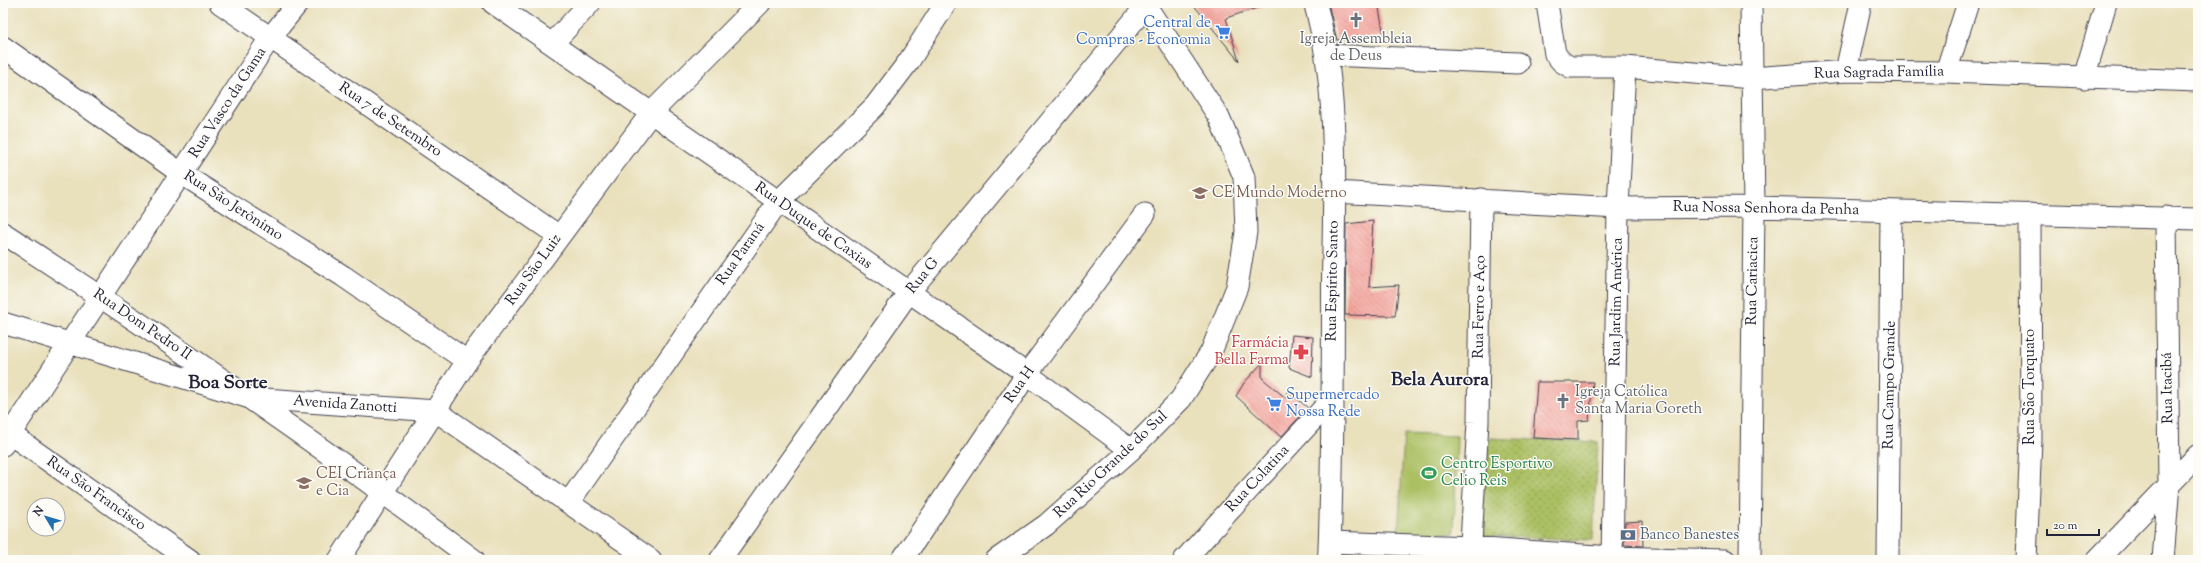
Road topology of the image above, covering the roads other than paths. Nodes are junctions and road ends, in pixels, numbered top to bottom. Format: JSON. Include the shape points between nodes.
{"nodes":[{"id":1,"x":220,"y":3,"type":"edge"},
{"id":2,"x":298,"y":3,"type":"edge"},
{"id":3,"x":493,"y":3,"type":"edge"},
{"id":4,"x":590,"y":3,"type":"edge"},
{"id":5,"x":760,"y":3,"type":"edge"},
{"id":6,"x":946,"y":3,"type":"edge"},
{"id":7,"x":1316,"y":3,"type":"edge"},
{"id":8,"x":1547,"y":3,"type":"edge"},
{"id":9,"x":1751,"y":3,"type":"edge"},
{"id":10,"x":1861,"y":3,"type":"edge"},
{"id":11,"x":1968,"y":3,"type":"edge"},
{"id":12,"x":2106,"y":3,"type":"edge"},
{"id":13,"x":1145,"y":4,"type":"edge"},
{"id":14,"x":270,"y":38,"type":"junction"},
{"id":15,"x":553,"y":43,"type":"junction"},
{"id":16,"x":3,"y":47,"type":"edge"},
{"id":17,"x":1326,"y":55,"type":"junction"},
{"id":18,"x":1518,"y":63,"type":"dead end"},
{"id":19,"x":1625,"y":67,"type":"junction"},
{"id":20,"x":1846,"y":71,"type":"junction"},
{"id":21,"x":1946,"y":72,"type":"junction"},
{"id":22,"x":1752,"y":78,"type":"junction"},
{"id":23,"x":2084,"y":78,"type":"junction"},
{"id":24,"x":2198,"y":81,"type":"edge"},
{"id":25,"x":651,"y":112,"type":"junction"},
{"id":26,"x":182,"y":174,"type":"junction"},
{"id":27,"x":1334,"y":192,"type":"junction"},
{"id":28,"x":1481,"y":199,"type":"junction"},
{"id":29,"x":778,"y":202,"type":"junction"},
{"id":30,"x":1754,"y":207,"type":"junction"},
{"id":31,"x":1618,"y":208,"type":"junction"},
{"id":32,"x":1891,"y":211,"type":"junction"},
{"id":33,"x":1146,"y":214,"type":"dead end"},
{"id":34,"x":2030,"y":214,"type":"junction"},
{"id":35,"x":2166,"y":217,"type":"junction"},
{"id":36,"x":2198,"y":219,"type":"edge"},
{"id":37,"x":3,"y":233,"type":"edge"},
{"id":38,"x":559,"y":236,"type":"junction"},
{"id":39,"x":909,"y":292,"type":"junction"},
{"id":40,"x":100,"y":296,"type":"junction"},
{"id":41,"x":3,"y":323,"type":"edge"},
{"id":42,"x":69,"y":343,"type":"junction"},
{"id":43,"x":467,"y":361,"type":"junction"},
{"id":44,"x":1027,"y":374,"type":"junction"},
{"id":45,"x":250,"y":398,"type":"junction"},
{"id":46,"x":1332,"y":399,"type":"junction"},
{"id":47,"x":436,"y":411,"type":"junction"},
{"id":48,"x":5,"y":436,"type":"edge"},
{"id":49,"x":1131,"y":450,"type":"junction"},
{"id":50,"x":2198,"y":455,"type":"edge"},
{"id":51,"x":2169,"y":484,"type":"junction"},
{"id":52,"x":383,"y":492,"type":"junction"},
{"id":53,"x":569,"y":502,"type":"junction"},
{"id":54,"x":1329,"y":551,"type":"edge"},
{"id":55,"x":1471,"y":553,"type":"edge"},
{"id":56,"x":1612,"y":559,"type":"edge"},
{"id":57,"x":190,"y":560,"type":"edge"},
{"id":58,"x":339,"y":560,"type":"edge"},
{"id":59,"x":474,"y":560,"type":"edge"},
{"id":60,"x":651,"y":560,"type":"edge"},
{"id":61,"x":720,"y":560,"type":"edge"},
{"id":62,"x":902,"y":560,"type":"edge"},
{"id":63,"x":996,"y":560,"type":"edge"},
{"id":64,"x":1184,"y":560,"type":"edge"},
{"id":65,"x":1725,"y":560,"type":"edge"},
{"id":66,"x":1750,"y":560,"type":"edge"},
{"id":67,"x":1888,"y":560,"type":"edge"},
{"id":68,"x":2026,"y":560,"type":"edge"},
{"id":69,"x":2097,"y":560,"type":"edge"},
{"id":70,"x":2163,"y":560,"type":"edge"}],
"edges":[{"from":1,"to":14,"type":"street","name":"Rua 7 de Setembro"},
{"from":2,"to":14,"type":"street","name":"Rua Vasco da Gama"},
{"from":3,"to":15,"type":"street","name":"Rua Duque de Caxias"},
{"from":4,"to":15,"type":"street"},
{"from":5,"to":25,"type":"street","name":"Rua São Luiz"},
{"from":6,"to":29,"type":"street","name":"Rua Paraná","via":[[909,61],[875,106]]},
{"from":7,"to":17,"type":"street","name":"Rua Espírito Santo"},
{"from":8,"to":19,"type":"street","name":"Rua Sagrada Família","via":[[1555,54],[1562,62],[1570,67]]},
{"from":9,"to":22,"type":"street","name":"Rua Cariacica"},
{"from":10,"to":20,"type":"street"},
{"from":11,"to":21,"type":"street"},
{"from":12,"to":23,"type":"street"},
{"from":13,"to":39,"type":"street","name":"Rua G"},
{"from":13,"to":49,"type":"street","name":"Rua Rio Grande do Sul","via":[[1219,117],[1244,177],[1246,232],[1237,287],[1210,352],[1181,399]]},
{"from":14,"to":26,"type":"street","name":"Rua Vasco da Gama"},
{"from":14,"to":38,"type":"street","name":"Rua 7 de Setembro"},
{"from":15,"to":25,"type":"street","name":"Rua Duque de Caxias"},
{"from":16,"to":26,"type":"street","name":"Rua São Jerônimo"},
{"from":17,"to":18,"type":"street"},
{"from":17,"to":27,"type":"street","name":"Rua Espírito Santo","via":[[1332,122]]},
{"from":19,"to":22,"type":"street","name":"Rua Sagrada Família"},
{"from":19,"to":31,"type":"street","name":"Rua Jardim América"},
{"from":20,"to":21,"type":"street","name":"Rua Sagrada Família"},
{"from":20,"to":22,"type":"street","name":"Rua Sagrada Família"},
{"from":21,"to":23,"type":"street","name":"Rua Sagrada Família"},
{"from":22,"to":30,"type":"street","name":"Rua Cariacica"},
{"from":23,"to":24,"type":"street","name":"Rua Sagrada Família"},
{"from":25,"to":29,"type":"street","name":"Rua Duque de Caxias"},
{"from":25,"to":38,"type":"street","name":"Rua São Luiz"},
{"from":26,"to":40,"type":"street","name":"Rua Vasco da Gama"},
{"from":26,"to":43,"type":"street","name":"Rua São Jerônimo","via":[[343,276]]},
{"from":27,"to":28,"type":"street","name":"Rua Nossa Senhora da Penha"},
{"from":27,"to":46,"type":"street","name":"Rua Espírito Santo"},
{"from":28,"to":31,"type":"street","name":"Rua Nossa Senhora da Penha"},
{"from":28,"to":55,"type":"street","name":"Rua Ferro e Aço","via":[[1478,422]]},
{"from":29,"to":39,"type":"street","name":"Rua Duque de Caxias"},
{"from":29,"to":53,"type":"street","name":"Rua Paraná"},
{"from":30,"to":31,"type":"street","name":"Rua Nossa Senhora da Penha"},
{"from":30,"to":32,"type":"street","name":"Rua Nossa Senhora da Penha"},
{"from":30,"to":66,"type":"street","name":"Rua Cariacica"},
{"from":31,"to":56,"type":"street","name":"Rua Jardim América"},
{"from":32,"to":34,"type":"street","name":"Rua Nossa Senhora da Penha"},
{"from":32,"to":67,"type":"street","name":"Rua Campo Grande"},
{"from":33,"to":44,"type":"street","name":"Rua H"},
{"from":34,"to":35,"type":"street","name":"Rua Nossa Senhora da Penha"},
{"from":34,"to":68,"type":"street","name":"Rua São Torquato","via":[[2031,439]]},
{"from":35,"to":36,"type":"street","name":"Rua Nossa Senhora da Penha"},
{"from":35,"to":51,"type":"street","name":"Rua Itacibá"},
{"from":37,"to":40,"type":"street","name":"Rua Dom Pedro II"},
{"from":38,"to":43,"type":"street","name":"Rua São Luiz"},
{"from":39,"to":44,"type":"street","name":"Rua Duque de Caxias"},
{"from":39,"to":61,"type":"street","name":"Rua G"},
{"from":40,"to":42,"type":"street","name":"Rua Vasco da Gama"},
{"from":40,"to":45,"type":"street","name":"Rua Dom Pedro II"},
{"from":41,"to":42,"type":"street","name":"Avenida Zanotti"},
{"from":42,"to":45,"type":"street","name":"Avenida Zanotti"},
{"from":42,"to":48,"type":"street","name":"Rua Vasco da Gama"},
{"from":43,"to":47,"type":"street","name":"Rua São Luiz"},
{"from":44,"to":49,"type":"street","name":"Rua Duque de Caxias"},
{"from":44,"to":62,"type":"street","name":"Rua H"},
{"from":45,"to":47,"type":"street","name":"Avenida Zanotti"},
{"from":45,"to":52,"type":"street","name":"Rua Dom Pedro II"},
{"from":46,"to":54,"type":"street","name":"Rua Espírito Santo"},
{"from":46,"to":64,"type":"street","name":"Rua Colatina"},
{"from":47,"to":52,"type":"street","name":"Rua São Luiz"},
{"from":47,"to":53,"type":"street"},
{"from":48,"to":57,"type":"street","name":"Rua São Francisco"},
{"from":49,"to":63,"type":"street","name":"Rua Rio Grande do Sul","via":[[1046,525]]},
{"from":50,"to":51,"type":"street"},
{"from":51,"to":69,"type":"street"},
{"from":51,"to":70,"type":"street","name":"Rua Itacibá"},
{"from":52,"to":58,"type":"street","name":"Rua São Luiz"},
{"from":52,"to":59,"type":"street","name":"Rua Dom Pedro II"},
{"from":53,"to":60,"type":"street"},
{"from":54,"to":55,"type":"street"},
{"from":55,"to":56,"type":"street"},
{"from":56,"to":65,"type":"street"}]}
